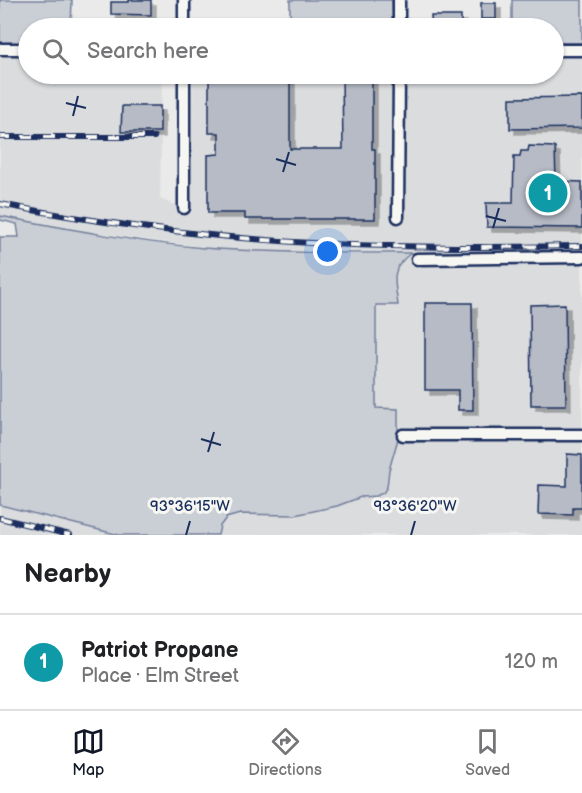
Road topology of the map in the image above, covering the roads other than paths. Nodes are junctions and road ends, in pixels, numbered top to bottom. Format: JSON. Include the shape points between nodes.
{"nodes":[{"id":1,"x":184,"y":0,"type":"edge"},
{"id":2,"x":399,"y":0,"type":"edge"},
{"id":3,"x":184,"y":18,"type":"edge"},
{"id":4,"x":399,"y":18,"type":"edge"},
{"id":5,"x":0,"y":49,"type":"edge"},
{"id":6,"x":18,"y":49,"type":"edge"},
{"id":7,"x":564,"y":50,"type":"edge"},
{"id":8,"x":582,"y":50,"type":"edge"},
{"id":9,"x":184,"y":84,"type":"edge"},
{"id":10,"x":399,"y":84,"type":"edge"},
{"id":11,"x":184,"y":208,"type":"dead end"},
{"id":12,"x":398,"y":218,"type":"dead end"},
{"id":13,"x":582,"y":257,"type":"edge"},
{"id":14,"x":417,"y":259,"type":"dead end"},
{"id":15,"x":403,"y":435,"type":"dead end"},
{"id":16,"x":582,"y":435,"type":"edge"}],
"edges":[{"from":1,"to":3,"type":"street"},
{"from":2,"to":4,"type":"street"},
{"from":5,"to":6,"type":"street"},
{"from":7,"to":8,"type":"street"},
{"from":9,"to":11,"type":"street"},
{"from":10,"to":12,"type":"street"},
{"from":13,"to":14,"type":"street"},
{"from":15,"to":16,"type":"street"}]}
